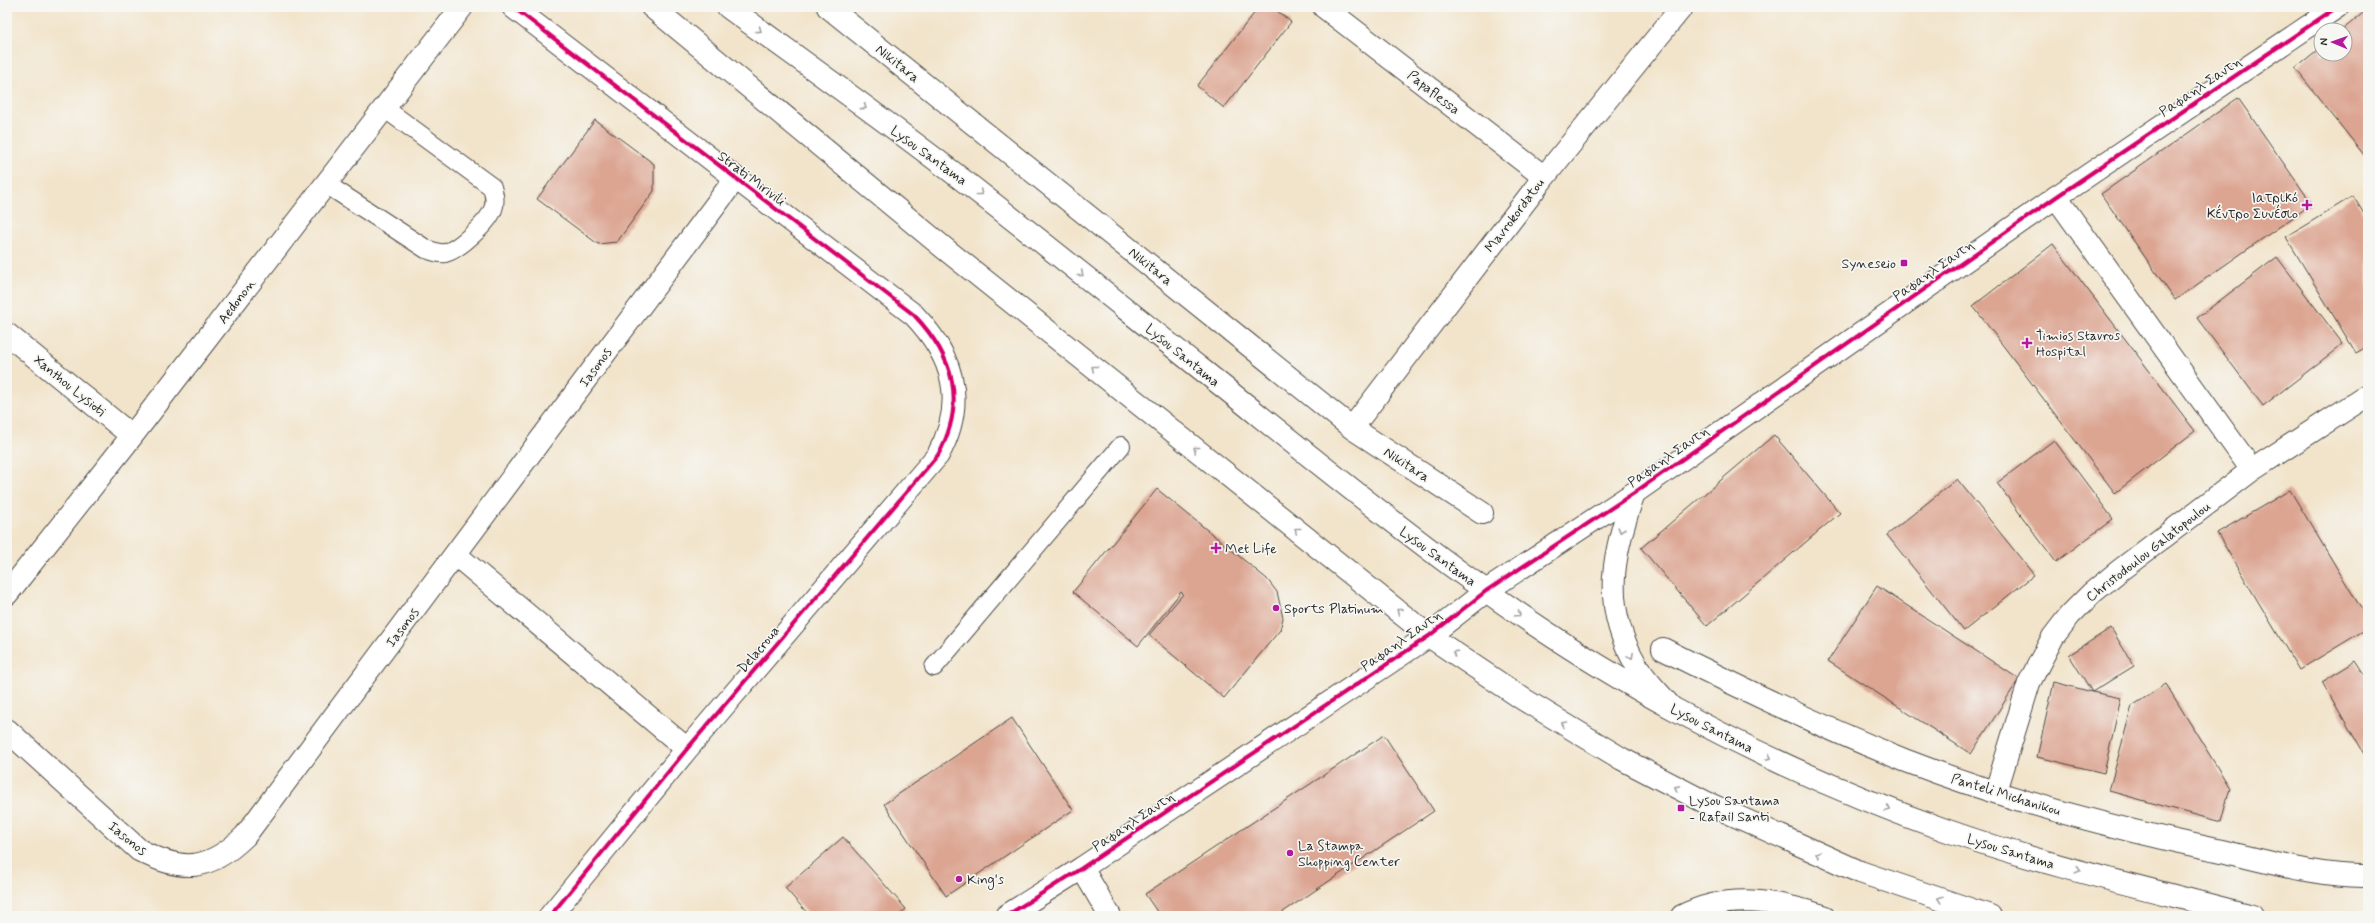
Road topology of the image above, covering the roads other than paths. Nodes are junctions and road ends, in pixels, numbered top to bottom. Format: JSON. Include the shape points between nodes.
{"nodes":[{"id":1,"x":462,"y":7,"type":"edge"},
{"id":2,"x":513,"y":7,"type":"edge"},
{"id":3,"x":652,"y":7,"type":"edge"},
{"id":4,"x":728,"y":7,"type":"edge"},
{"id":5,"x":828,"y":7,"type":"edge"},
{"id":6,"x":1324,"y":7,"type":"edge"},
{"id":7,"x":1682,"y":7,"type":"edge"},
{"id":8,"x":2337,"y":7,"type":"edge"},
{"id":9,"x":384,"y":108,"type":"junction"},
{"id":10,"x":1544,"y":177,"type":"junction"},
{"id":11,"x":735,"y":179,"type":"junction"},
{"id":12,"x":326,"y":184,"type":"junction"},
{"id":13,"x":2056,"y":197,"type":"junction"},
{"id":14,"x":7,"y":334,"type":"edge"},
{"id":15,"x":952,"y":385,"type":"joint"},
{"id":16,"x":2368,"y":395,"type":"edge"},
{"id":17,"x":1352,"y":428,"type":"junction"},
{"id":18,"x":132,"y":436,"type":"junction"},
{"id":19,"x":1121,"y":446,"type":"dead end"},
{"id":20,"x":2252,"y":470,"type":"junction"},
{"id":21,"x":1634,"y":493,"type":"junction"},
{"id":22,"x":1482,"y":513,"type":"dead end"},
{"id":23,"x":456,"y":555,"type":"junction"},
{"id":24,"x":1486,"y":591,"type":"junction"},
{"id":25,"x":7,"y":594,"type":"edge"},
{"id":26,"x":1429,"y":636,"type":"junction"},
{"id":27,"x":1663,"y":649,"type":"dead end"},
{"id":28,"x":934,"y":667,"type":"dead end"},
{"id":29,"x":1672,"y":708,"type":"junction"},
{"id":30,"x":7,"y":730,"type":"edge"},
{"id":31,"x":687,"y":749,"type":"junction"},
{"id":32,"x":1996,"y":791,"type":"junction"},
{"id":33,"x":1082,"y":868,"type":"junction"},
{"id":34,"x":2368,"y":876,"type":"edge"},
{"id":35,"x":550,"y":916,"type":"edge"},
{"id":36,"x":1006,"y":916,"type":"edge"},
{"id":37,"x":1110,"y":916,"type":"edge"},
{"id":38,"x":1682,"y":916,"type":"edge"},
{"id":39,"x":1823,"y":916,"type":"edge"},
{"id":40,"x":1990,"y":916,"type":"edge"},
{"id":41,"x":2252,"y":916,"type":"edge"}],
"edges":[{"from":1,"to":9,"type":"street","name":"Aedonon"},
{"from":2,"to":11,"type":"street","name":"Strati Mirivili"},
{"from":26,"to":3,"type":"street","one_way":true,"via":[[944,248]]},
{"from":4,"to":24,"type":"street","name":"Lysou Santama","one_way":true,"via":[[980,193],[1401,529]]},
{"from":5,"to":17,"type":"street","name":"Nikitara"},
{"from":6,"to":10,"type":"street","name":"Papaflessa"},
{"from":7,"to":10,"type":"street","name":"Mavrokordatou"},
{"from":8,"to":13,"type":"street","name":"Ραφαηλ Σαντη"},
{"from":9,"to":12,"type":"street","name":"Aedonon"},
{"from":9,"to":12,"type":"lane","via":[[492,188],[495,201],[493,211],[465,242],[446,252],[438,253],[426,249]]},
{"from":10,"to":17,"type":"street","name":"Mavrokordatou"},
{"from":11,"to":15,"type":"street","name":"Strati Mirivili","via":[[914,315],[938,344],[948,364]]},
{"from":11,"to":23,"type":"street","name":"Iasonos"},
{"from":12,"to":18,"type":"street","name":"Aedonon"},
{"from":13,"to":20,"type":"street"},
{"from":13,"to":21,"type":"street","name":"Ραφαηλ Σαντη"},
{"from":14,"to":18,"type":"street","name":"Xanthou Lysioti"},
{"from":15,"to":31,"type":"street","name":"Delacroua","via":[[954,401],[951,422],[938,455]]},
{"from":16,"to":20,"type":"street","name":"Christodoulou Galatopoulou"},
{"from":17,"to":22,"type":"street","name":"Nikitara"},
{"from":18,"to":25,"type":"street","name":"Aedonon"},
{"from":19,"to":28,"type":"lane"},
{"from":20,"to":32,"type":"street","name":"Christodoulou Galatopoulou","via":[[2092,593],[2057,631],[2039,660],[2029,683]]},
{"from":21,"to":24,"type":"street","name":"Ραφαηλ Σαντη"},
{"from":21,"to":29,"type":"street","one_way":true,"via":[[1616,551],[1613,599],[1616,619],[1624,643],[1637,667]]},
{"from":23,"to":30,"type":"street","name":"Iasonos","via":[[245,836],[222,856],[207,862],[174,865],[139,850]]},
{"from":23,"to":31,"type":"street"},
{"from":24,"to":26,"type":"street","name":"Ραφαηλ Σαντη"},
{"from":24,"to":29,"type":"street","name":"Lysou Santama","one_way":true,"via":[[1548,634]]},
{"from":26,"to":33,"type":"street","name":"Ραφαηλ Σαντη"},
{"from":40,"to":26,"type":"street","one_way":true,"via":[[1860,872],[1705,802],[1622,759],[1536,707]]},
{"from":27,"to":32,"type":"street","name":"Panteli Michanikou","via":[[1827,728],[1904,760]]},
{"from":29,"to":41,"type":"street","name":"Lysou Santama","one_way":true,"via":[[1812,778],[1950,832],[2030,857]]},
{"from":31,"to":35,"type":"street","name":"Delacroua"},
{"from":32,"to":34,"type":"street","name":"Panteli Michanikou","via":[[2101,823],[2173,841],[2298,868]]},
{"from":33,"to":36,"type":"street","name":"Ραφαηλ Σαντη"},
{"from":33,"to":37,"type":"street"},
{"from":38,"to":39,"type":"street","via":[[1725,902],[1746,900],[1766,901]]}]}
